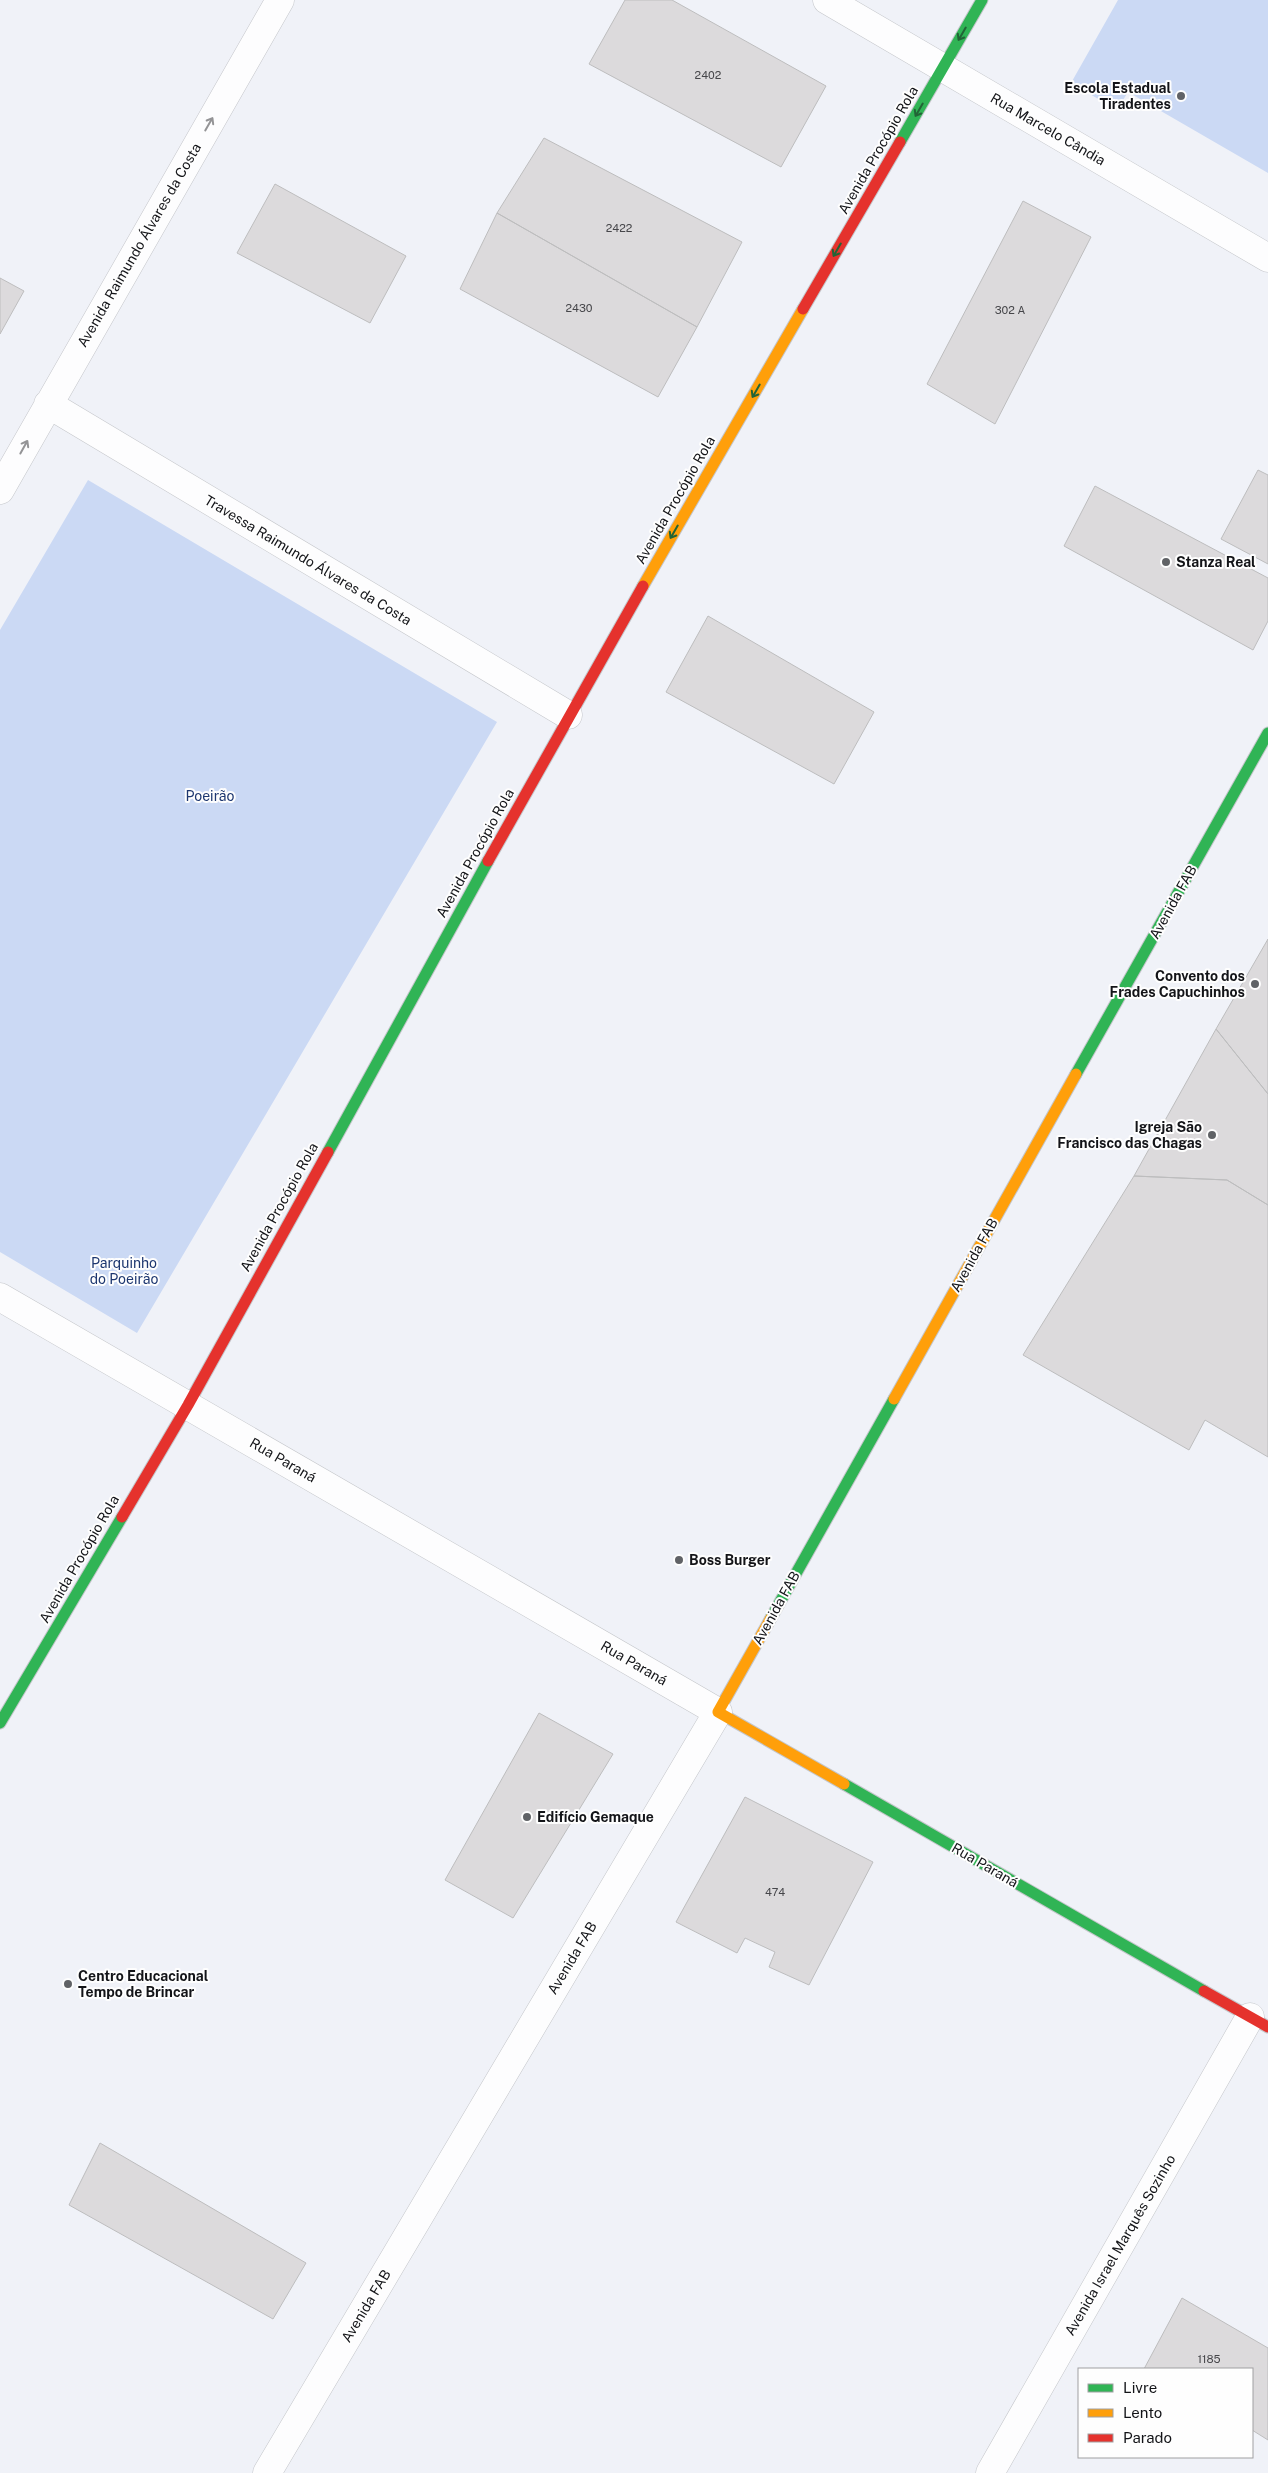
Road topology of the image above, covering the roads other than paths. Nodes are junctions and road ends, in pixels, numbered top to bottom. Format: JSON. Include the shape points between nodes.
{"nodes":[{"id":1,"x":280,"y":0,"type":"edge"},
{"id":2,"x":827,"y":0,"type":"edge"},
{"id":3,"x":982,"y":0,"type":"edge"},
{"id":4,"x":943,"y":68,"type":"junction"},
{"id":5,"x":1268,"y":258,"type":"edge"},
{"id":6,"x":48,"y":404,"type":"junction"},
{"id":7,"x":0,"y":490,"type":"edge"},
{"id":8,"x":568,"y":716,"type":"junction"},
{"id":9,"x":1268,"y":733,"type":"edge"},
{"id":10,"x":0,"y":1297,"type":"edge"},
{"id":11,"x":188,"y":1405,"type":"junction"},
{"id":12,"x":718,"y":1712,"type":"junction"},
{"id":13,"x":0,"y":1723,"type":"edge"},
{"id":14,"x":1259,"y":2022,"type":"edge"},
{"id":15,"x":267,"y":2473,"type":"edge"},
{"id":16,"x":990,"y":2473,"type":"edge"}],
"edges":[{"from":6,"to":1,"type":"street","name":"Avenida Raimundo Álvares da Costa","one_way":true},
{"from":2,"to":4,"type":"street","name":"Rua Marcelo Cândia"},
{"from":3,"to":4,"type":"street","name":"Avenida Procópio Rola","one_way":true},
{"from":4,"to":5,"type":"street","name":"Rua Marcelo Cândia"},
{"from":4,"to":8,"type":"street","name":"Avenida Procópio Rola","one_way":true},
{"from":7,"to":6,"type":"street","name":"Avenida Raimundo Álvares da Costa","one_way":true},
{"from":6,"to":8,"type":"street","name":"Travessa Raimundo Álvares da Costa"},
{"from":8,"to":11,"type":"street","name":"Avenida Procópio Rola"},
{"from":9,"to":12,"type":"street","name":"Avenida FAB"},
{"from":10,"to":11,"type":"street","name":"Rua Paraná"},
{"from":11,"to":12,"type":"street","name":"Rua Paraná"},
{"from":11,"to":13,"type":"street","name":"Avenida Procópio Rola"},
{"from":12,"to":14,"type":"street","name":"Rua Paraná"},
{"from":12,"to":15,"type":"street","name":"Avenida FAB"},
{"from":14,"to":16,"type":"street","name":"Avenida Israel Marquês Sozinho"}]}
